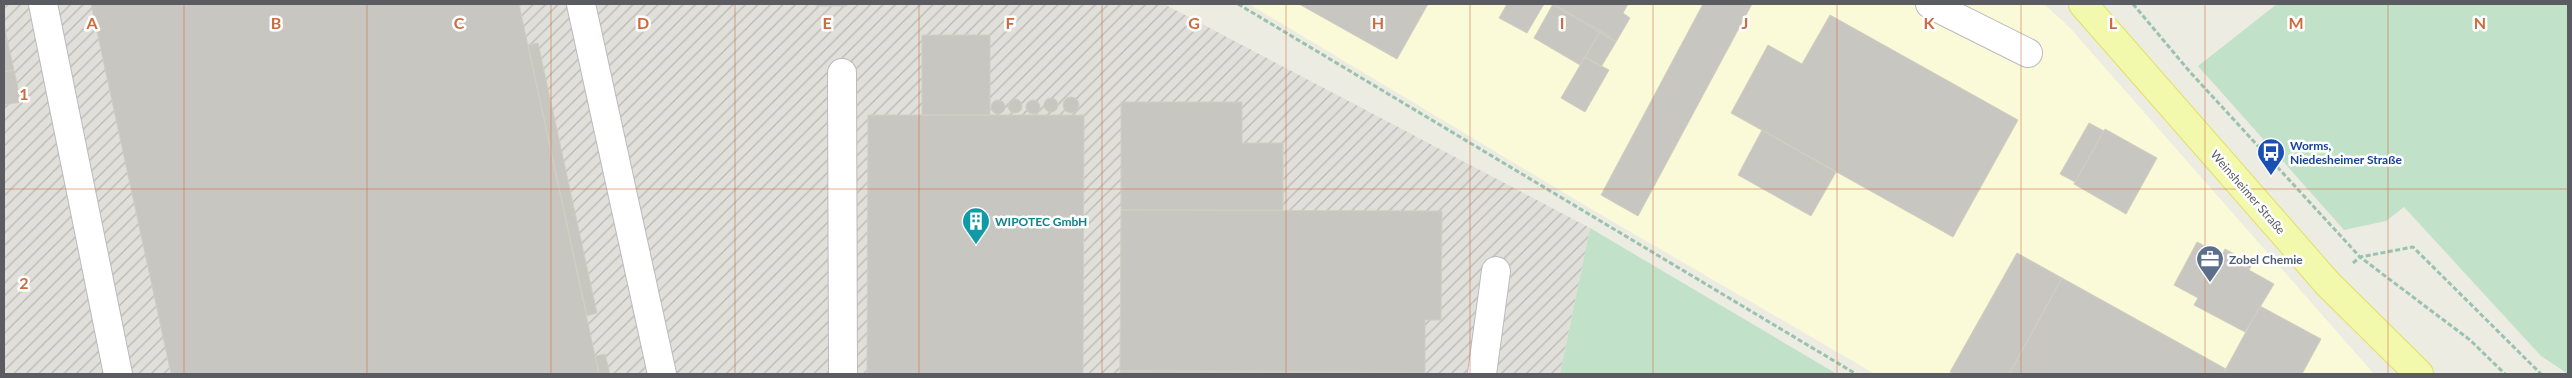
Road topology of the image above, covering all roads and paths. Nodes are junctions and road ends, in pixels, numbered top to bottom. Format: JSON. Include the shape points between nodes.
{"nodes":[{"id":1,"x":42,"y":4,"type":"edge"},
{"id":2,"x":581,"y":4,"type":"edge"},
{"id":3,"x":1238,"y":4,"type":"edge"},
{"id":4,"x":1930,"y":4,"type":"edge"},
{"id":5,"x":2083,"y":4,"type":"edge"},
{"id":6,"x":2133,"y":4,"type":"edge"},
{"id":7,"x":2028,"y":53,"type":"dead end"},
{"id":8,"x":842,"y":73,"type":"dead end"},
{"id":9,"x":2360,"y":257,"type":"junction"},
{"id":10,"x":1496,"y":271,"type":"dead end"},
{"id":11,"x":2328,"y":284,"type":"junction"},
{"id":12,"x":118,"y":374,"type":"edge"},
{"id":13,"x":662,"y":374,"type":"edge"},
{"id":14,"x":843,"y":374,"type":"edge"},
{"id":15,"x":1482,"y":374,"type":"edge"},
{"id":16,"x":1856,"y":374,"type":"edge"},
{"id":17,"x":2419,"y":374,"type":"edge"},
{"id":18,"x":2505,"y":374,"type":"edge"},
{"id":19,"x":2541,"y":374,"type":"edge"}],
"edges":[{"from":1,"to":12,"type":"lane"},
{"from":2,"to":13,"type":"lane"},
{"from":3,"to":16,"type":"path"},
{"from":4,"to":7,"type":"lane"},
{"from":5,"to":11,"type":"main road","name":"Weinsheimer Straße"},
{"from":6,"to":9,"type":"path","via":[[2190,72]]},
{"from":8,"to":14,"type":"lane"},
{"from":9,"to":11,"type":"path"},
{"from":9,"to":18,"type":"path","via":[[2470,340]]},
{"from":9,"to":19,"type":"path","via":[[2413,247]]},
{"from":10,"to":15,"type":"lane"},
{"from":11,"to":17,"type":"main road","name":"Weinsheimer Straße"}]}
